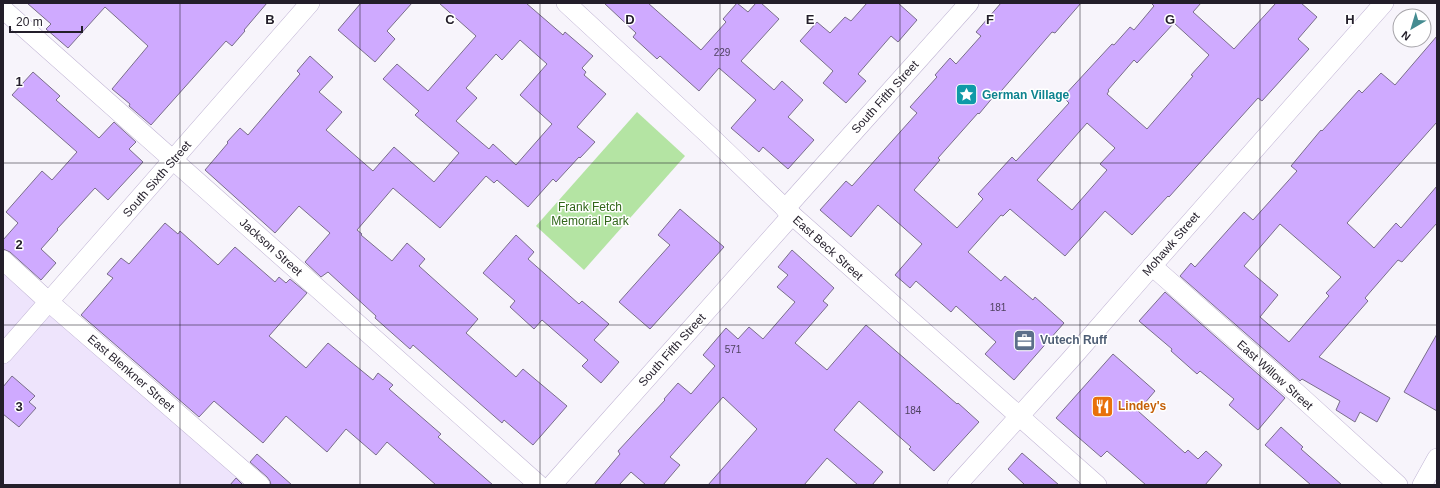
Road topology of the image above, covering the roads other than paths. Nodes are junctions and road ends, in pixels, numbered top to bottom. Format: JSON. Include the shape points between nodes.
{"nodes":[{"id":1,"x":310,"y":3,"type":"edge"},
{"id":2,"x":566,"y":3,"type":"edge"},
{"id":3,"x":969,"y":3,"type":"edge"},
{"id":4,"x":1384,"y":3,"type":"edge"},
{"id":5,"x":3,"y":9,"type":"edge"},
{"id":6,"x":174,"y":160,"type":"junction"},
{"id":7,"x":788,"y":212,"type":"junction"},
{"id":8,"x":3,"y":260,"type":"edge"},
{"id":9,"x":1152,"y":266,"type":"junction"},
{"id":10,"x":49,"y":302,"type":"junction"},
{"id":11,"x":3,"y":354,"type":"edge"},
{"id":12,"x":1019,"y":416,"type":"junction"},
{"id":13,"x":1437,"y":458,"type":"edge"},
{"id":14,"x":260,"y":485,"type":"edge"},
{"id":15,"x":539,"y":485,"type":"edge"},
{"id":16,"x":552,"y":485,"type":"edge"},
{"id":17,"x":957,"y":485,"type":"edge"},
{"id":18,"x":1097,"y":485,"type":"edge"},
{"id":19,"x":1398,"y":485,"type":"edge"},
{"id":20,"x":1422,"y":485,"type":"edge"}],
"edges":[{"from":1,"to":6,"type":"street","name":"South Sixth Street"},
{"from":2,"to":7,"type":"street","name":"East Beck Street"},
{"from":3,"to":7,"type":"street","name":"South Fifth Street"},
{"from":4,"to":9,"type":"street","name":"Mohawk Street"},
{"from":5,"to":6,"type":"street","name":"Jackson Street"},
{"from":6,"to":10,"type":"street","name":"South Sixth Street"},
{"from":6,"to":15,"type":"street","name":"Jackson Street"},
{"from":7,"to":12,"type":"street","name":"East Beck Street"},
{"from":7,"to":16,"type":"street","name":"South Fifth Street"},
{"from":8,"to":10,"type":"street","name":"East Blenkner Street"},
{"from":9,"to":12,"type":"street","name":"Mohawk Street"},
{"from":9,"to":19,"type":"street","name":"East Willow Street"},
{"from":10,"to":11,"type":"street","name":"South Sixth Street"},
{"from":10,"to":14,"type":"street","name":"East Blenkner Street"},
{"from":12,"to":17,"type":"street","name":"Mohawk Street"},
{"from":12,"to":18,"type":"street","name":"East Beck Street"},
{"from":13,"to":20,"type":"street"}]}
